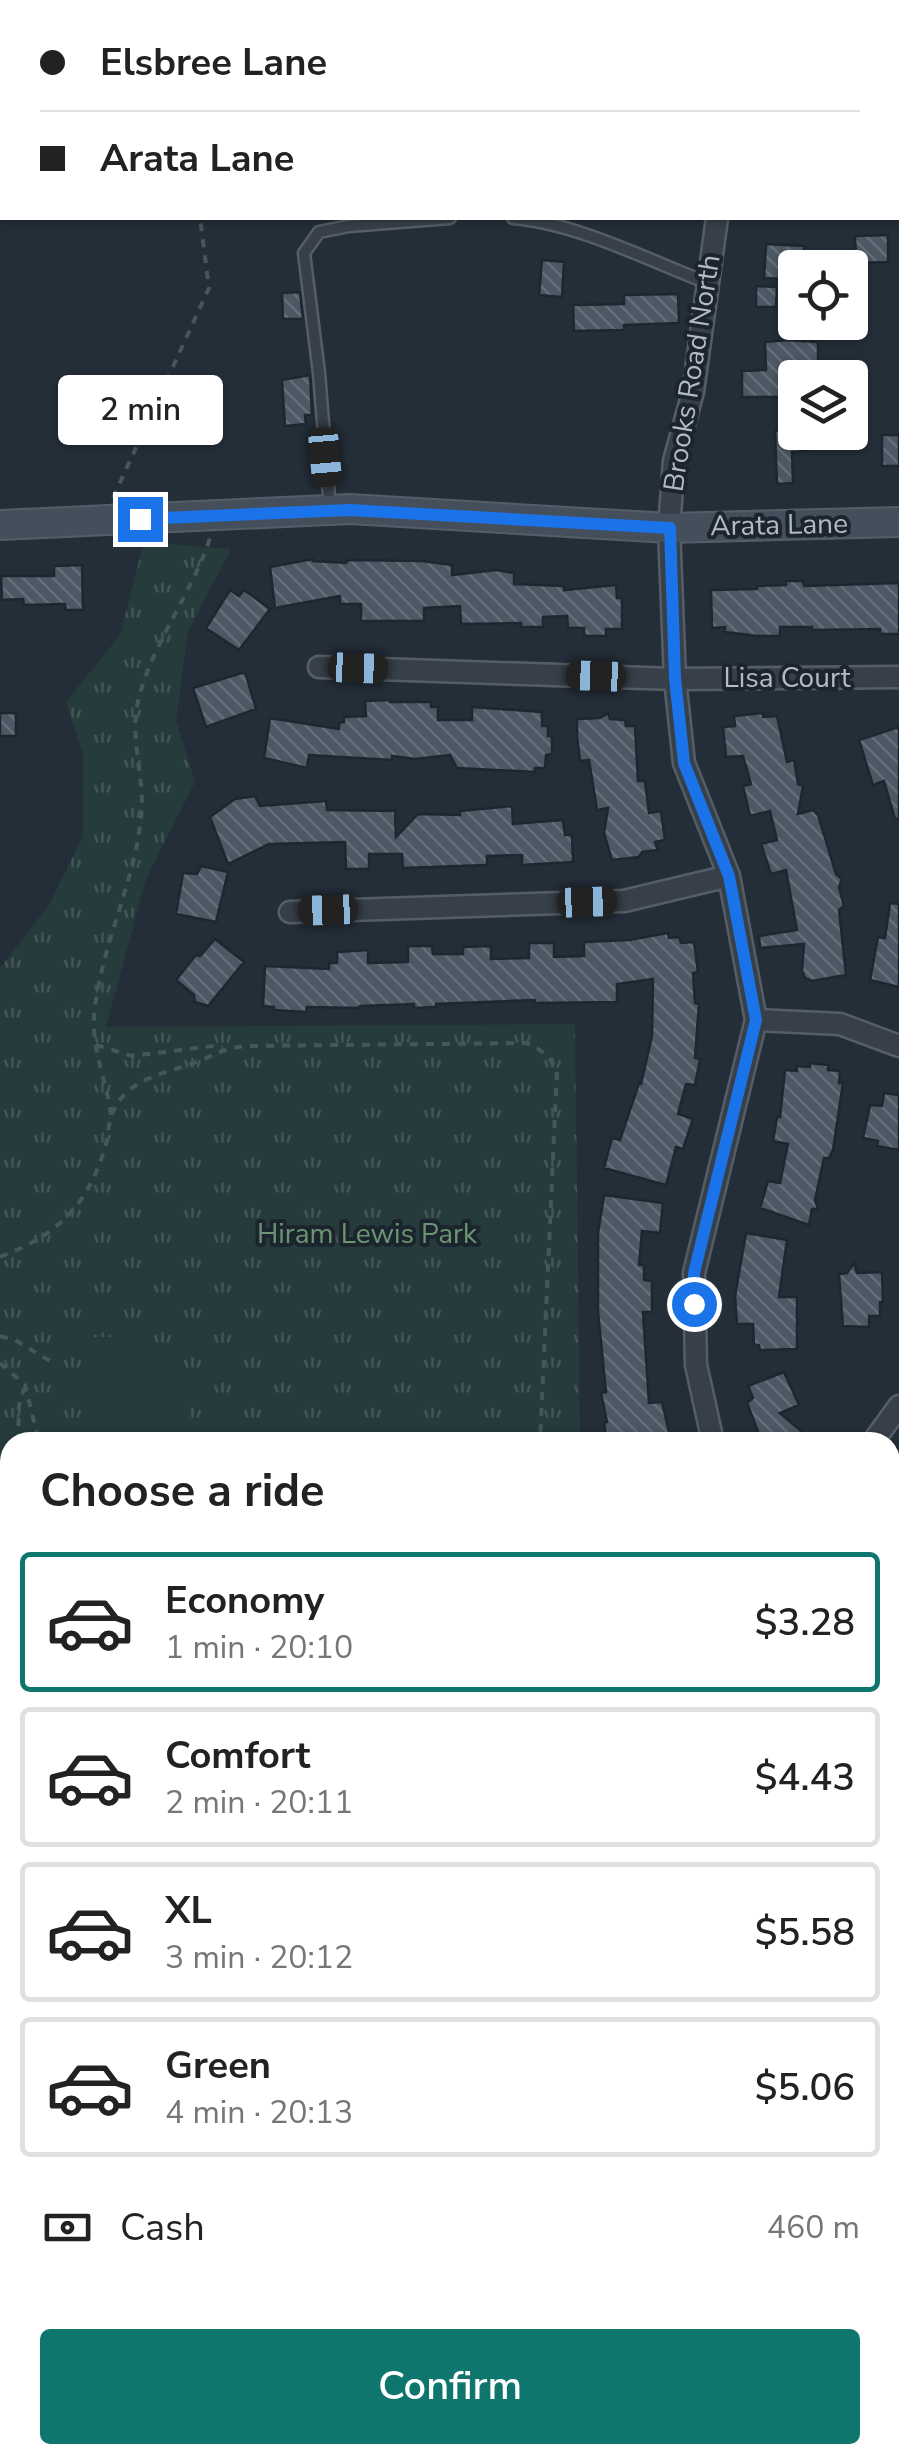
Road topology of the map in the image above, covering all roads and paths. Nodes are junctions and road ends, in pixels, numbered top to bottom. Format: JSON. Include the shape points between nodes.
{"nodes":[{"id":1,"x":200,"y":220,"type":"edge"},
{"id":2,"x":424,"y":220,"type":"edge"},
{"id":3,"x":533,"y":220,"type":"edge"},
{"id":4,"x":717,"y":220,"type":"edge"},
{"id":5,"x":708,"y":283,"type":"junction"},
{"id":6,"x":330,"y":510,"type":"junction"},
{"id":7,"x":215,"y":516,"type":"junction"},
{"id":8,"x":103,"y":521,"type":"junction"},
{"id":9,"x":899,"y":522,"type":"edge"},
{"id":10,"x":0,"y":525,"type":"edge"},
{"id":11,"x":670,"y":528,"type":"junction"},
{"id":12,"x":319,"y":667,"type":"dead end"},
{"id":13,"x":899,"y":677,"type":"edge"},
{"id":14,"x":675,"y":678,"type":"junction"},
{"id":15,"x":729,"y":876,"type":"junction"},
{"id":16,"x":290,"y":912,"type":"dead end"},
{"id":17,"x":756,"y":1020,"type":"junction"},
{"id":18,"x":96,"y":1045,"type":"junction"},
{"id":19,"x":899,"y":1046,"type":"edge"},
{"id":20,"x":223,"y":1048,"type":"junction"},
{"id":21,"x":112,"y":1115,"type":"junction"},
{"id":22,"x":0,"y":1257,"type":"edge"},
{"id":23,"x":0,"y":1336,"type":"edge"},
{"id":24,"x":0,"y":1363,"type":"edge"},
{"id":25,"x":55,"y":1364,"type":"dead end"},
{"id":26,"x":25,"y":1385,"type":"junction"},
{"id":27,"x":899,"y":1406,"type":"edge"},
{"id":28,"x":18,"y":1432,"type":"edge"},
{"id":29,"x":37,"y":1432,"type":"edge"},
{"id":30,"x":540,"y":1432,"type":"edge"},
{"id":31,"x":712,"y":1432,"type":"edge"},
{"id":32,"x":880,"y":1432,"type":"edge"}],
"edges":[{"from":1,"to":8,"type":"path","via":[[208,288]]},
{"from":2,"to":6,"type":"lane","via":[[319,232],[304,252]]},
{"from":3,"to":5,"type":"lane"},
{"from":4,"to":5,"type":"street","name":"Brooks Road North"},
{"from":5,"to":11,"type":"street","name":"Brooks Road North","via":[[693,392],[674,461]]},
{"from":6,"to":7,"type":"street","name":"Arata Lane"},
{"from":6,"to":11,"type":"street","name":"Arata Lane"},
{"from":7,"to":8,"type":"street","name":"Arata Lane"},
{"from":7,"to":18,"type":"path","via":[[199,570],[138,700],[142,815],[98,993]]},
{"from":8,"to":10,"type":"street","name":"Arata Lane"},
{"from":9,"to":11,"type":"street","name":"Arata Lane"},
{"from":11,"to":14,"type":"street","name":"Brooks Road North"},
{"from":12,"to":14,"type":"street","name":"Lisa Court"},
{"from":13,"to":14,"type":"street","name":"Lisa Court"},
{"from":14,"to":15,"type":"street","name":"Brooks Road North","via":[[684,763]]},
{"from":15,"to":16,"type":"street","via":[[624,901]]},
{"from":15,"to":17,"type":"street","name":"Brooks Road North"},
{"from":17,"to":19,"type":"street","via":[[840,1024]]},
{"from":17,"to":31,"type":"street","via":[[694,1273],[696,1365]]},
{"from":18,"to":20,"type":"path","via":[[132,1056]]},
{"from":18,"to":21,"type":"path"},
{"from":20,"to":21,"type":"path","via":[[133,1086]]},
{"from":20,"to":30,"type":"path","via":[[526,1043],[551,1059],[556,1086]]},
{"from":21,"to":22,"type":"path","via":[[82,1202],[26,1247]]},
{"from":23,"to":25,"type":"path"},
{"from":24,"to":26,"type":"path"},
{"from":26,"to":28,"type":"path"},
{"from":26,"to":29,"type":"path"},
{"from":27,"to":32,"type":"street"}]}
